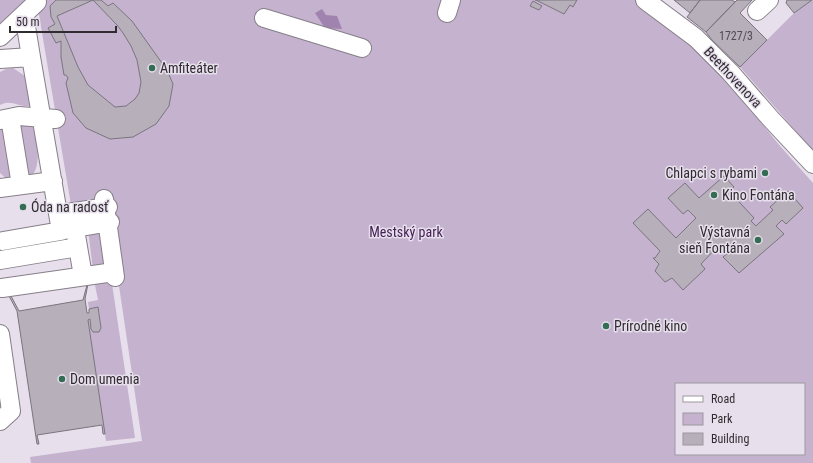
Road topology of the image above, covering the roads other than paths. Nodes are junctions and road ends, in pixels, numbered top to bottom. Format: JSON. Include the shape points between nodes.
{"nodes":[{"id":1,"x":645,"y":0,"type":"edge"},
{"id":2,"x":264,"y":18,"type":"dead end"},
{"id":3,"x":0,"y":37,"type":"edge"},
{"id":4,"x":362,"y":48,"type":"dead end"},
{"id":5,"x":31,"y":57,"type":"junction"},
{"id":6,"x":0,"y":59,"type":"edge"},
{"id":7,"x":5,"y":119,"type":"edge"},
{"id":8,"x":49,"y":119,"type":"junction"},
{"id":9,"x":813,"y":164,"type":"edge"},
{"id":10,"x":53,"y":181,"type":"junction"},
{"id":11,"x":21,"y":185,"type":"junction"},
{"id":12,"x":0,"y":188,"type":"edge"},
{"id":13,"x":67,"y":221,"type":"junction"},
{"id":14,"x":1,"y":237,"type":"edge"},
{"id":15,"x":78,"y":247,"type":"junction"},
{"id":16,"x":0,"y":260,"type":"edge"},
{"id":17,"x":83,"y":276,"type":"junction"},
{"id":18,"x":2,"y":288,"type":"dead end"},
{"id":19,"x":0,"y":334,"type":"edge"},
{"id":20,"x":0,"y":421,"type":"edge"}],
"edges":[{"from":1,"to":9,"type":"street","name":"Beethovenova","via":[[696,38]]},
{"from":2,"to":4,"type":"street"},
{"from":3,"to":5,"type":"street","via":[[30,8]]},
{"from":5,"to":6,"type":"street"},
{"from":5,"to":8,"type":"street"},
{"from":7,"to":8,"type":"street","via":[[19,116]]},
{"from":7,"to":11,"type":"street"},
{"from":8,"to":10,"type":"street","via":[[56,158]]},
{"from":10,"to":11,"type":"street"},
{"from":10,"to":13,"type":"street"},
{"from":11,"to":12,"type":"street"},
{"from":13,"to":14,"type":"street"},
{"from":13,"to":15,"type":"street"},
{"from":13,"to":17,"type":"street","via":[[107,212],[115,274]]},
{"from":15,"to":16,"type":"street"},
{"from":15,"to":17,"type":"street"},
{"from":17,"to":18,"type":"street"},
{"from":19,"to":20,"type":"street","via":[[11,411]]}]}
